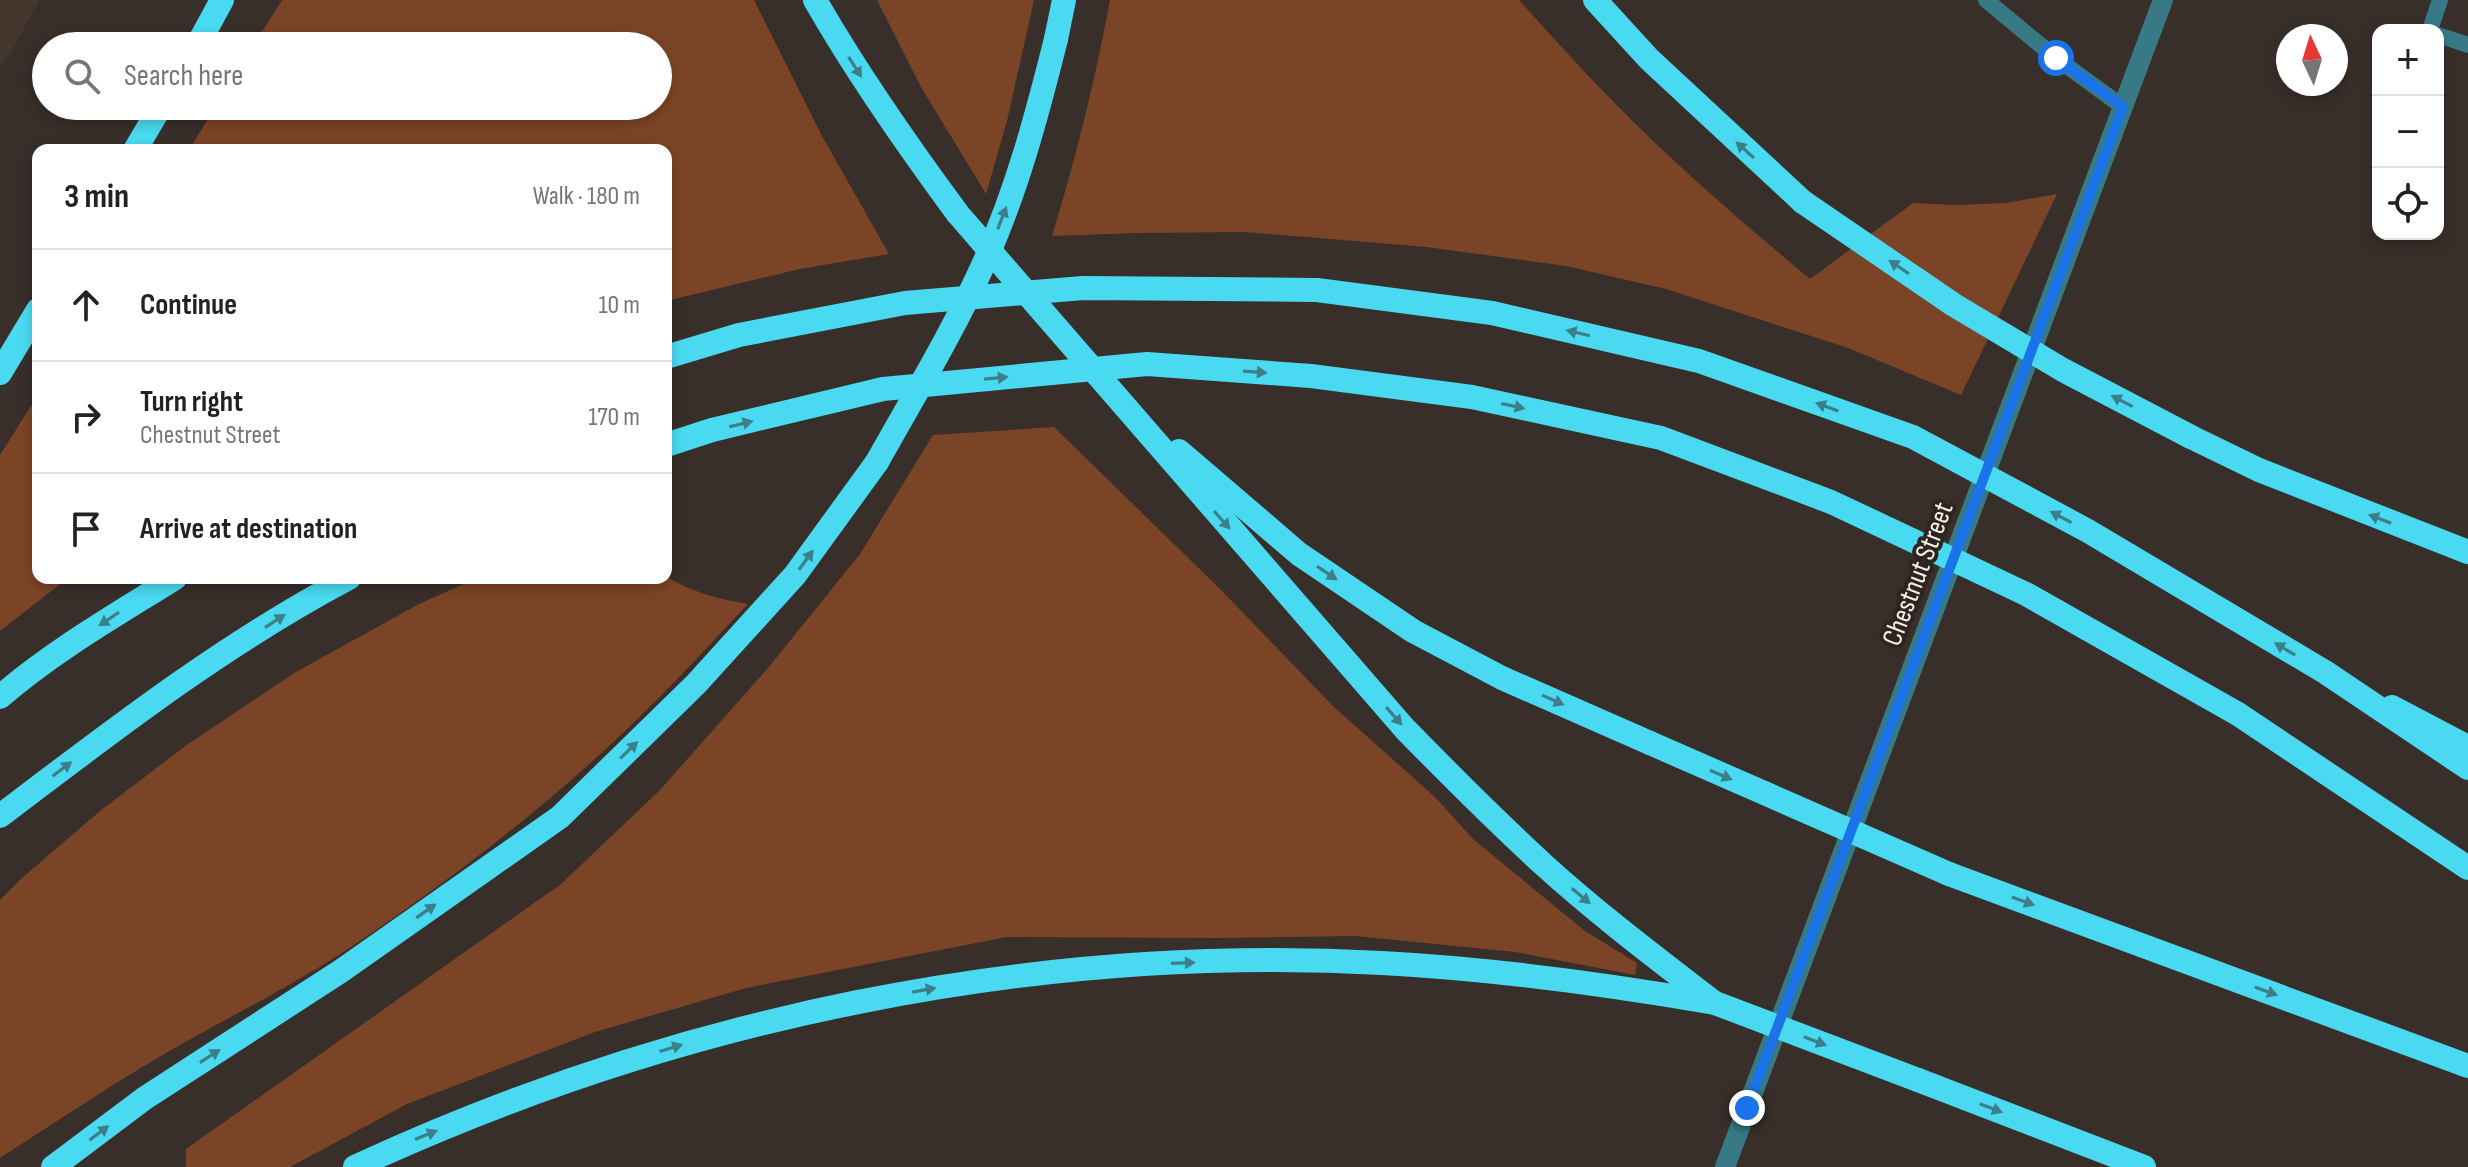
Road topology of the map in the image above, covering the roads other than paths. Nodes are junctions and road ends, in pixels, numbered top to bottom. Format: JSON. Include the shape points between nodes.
{"nodes":[{"id":1,"x":222,"y":0,"type":"edge"},
{"id":2,"x":815,"y":0,"type":"edge"},
{"id":3,"x":1064,"y":0,"type":"edge"},
{"id":4,"x":1595,"y":0,"type":"edge"},
{"id":5,"x":1986,"y":0,"type":"edge"},
{"id":6,"x":2163,"y":0,"type":"edge"},
{"id":7,"x":2440,"y":0,"type":"edge"},
{"id":8,"x":2432,"y":24,"type":"edge"},
{"id":9,"x":205,"y":32,"type":"edge"},
{"id":10,"x":2444,"y":37,"type":"edge"},
{"id":11,"x":2468,"y":45,"type":"edge"},
{"id":12,"x":2123,"y":107,"type":"junction"},
{"id":13,"x":153,"y":120,"type":"edge"},
{"id":14,"x":139,"y":144,"type":"edge"},
{"id":15,"x":32,"y":320,"type":"edge"},
{"id":16,"x":672,"y":355,"type":"edge"},
{"id":17,"x":1,"y":371,"type":"edge"},
{"id":18,"x":1116,"y":398,"type":"junction"},
{"id":19,"x":672,"y":443,"type":"edge"},
{"id":20,"x":2460,"y":550,"type":"edge"},
{"id":21,"x":165,"y":584,"type":"edge"},
{"id":22,"x":338,"y":584,"type":"edge"},
{"id":23,"x":2325,"y":672,"type":"junction"},
{"id":24,"x":0,"y":697,"type":"edge"},
{"id":25,"x":2468,"y":747,"type":"edge"},
{"id":26,"x":2468,"y":768,"type":"edge"},
{"id":27,"x":0,"y":816,"type":"edge"},
{"id":28,"x":2468,"y":868,"type":"edge"},
{"id":29,"x":1715,"y":1003,"type":"junction"},
{"id":30,"x":2468,"y":1066,"type":"edge"},
{"id":31,"x":53,"y":1167,"type":"edge"},
{"id":32,"x":355,"y":1167,"type":"edge"},
{"id":33,"x":1725,"y":1167,"type":"edge"},
{"id":34,"x":2144,"y":1167,"type":"edge"}],
"edges":[{"from":1,"to":9,"type":"highway"},
{"from":2,"to":18,"type":"highway","one_way":true,"via":[[900,136],[958,214]]},
{"from":31,"to":3,"type":"highway","one_way":true,"bridge":true,"via":[[145,1098],[341,971],[560,817],[696,684],[795,575],[877,462],[984,262],[1025,154]]},
{"from":20,"to":4,"type":"highway","one_way":true,"bridge":true,"via":[[2259,470],[2063,370],[1954,305],[1803,202],[1649,59]]},
{"from":5,"to":12,"type":"lane"},
{"from":6,"to":12,"type":"street","name":"Chestnut Street"},
{"from":7,"to":8,"type":"lane"},
{"from":10,"to":11,"type":"lane"},
{"from":12,"to":33,"type":"street","name":"Chestnut Street"},
{"from":13,"to":14,"type":"highway"},
{"from":15,"to":17,"type":"highway"},
{"from":23,"to":16,"type":"highway","one_way":true,"bridge":true,"via":[[2088,531],[1913,437],[1699,361],[1492,313],[1317,290],[1083,288],[905,303],[739,335]]},
{"from":18,"to":29,"type":"highway","one_way":true,"via":[[1467,793],[1605,917]]},
{"from":18,"to":30,"type":"highway","one_way":true,"bridge":true,"via":[[1299,554],[1413,631],[1502,678],[1949,874]]},
{"from":19,"to":28,"type":"highway","one_way":true,"bridge":true,"via":[[883,389],[1147,364],[1311,376],[1472,397],[1661,438],[1831,502],[2026,594],[2238,714]]},
{"from":21,"to":24,"type":"highway","one_way":true},
{"from":27,"to":22,"type":"highway","one_way":true,"via":[[153,700]]},
{"from":23,"to":25,"type":"highway","bridge":true},
{"from":23,"to":26,"type":"highway","bridge":true},
{"from":32,"to":29,"type":"highway","one_way":true,"via":[[505,1103],[715,1035],[915,992],[1041,974],[1239,961],[1380,963],[1492,971]]},
{"from":29,"to":34,"type":"highway","one_way":true,"bridge":true}]}
